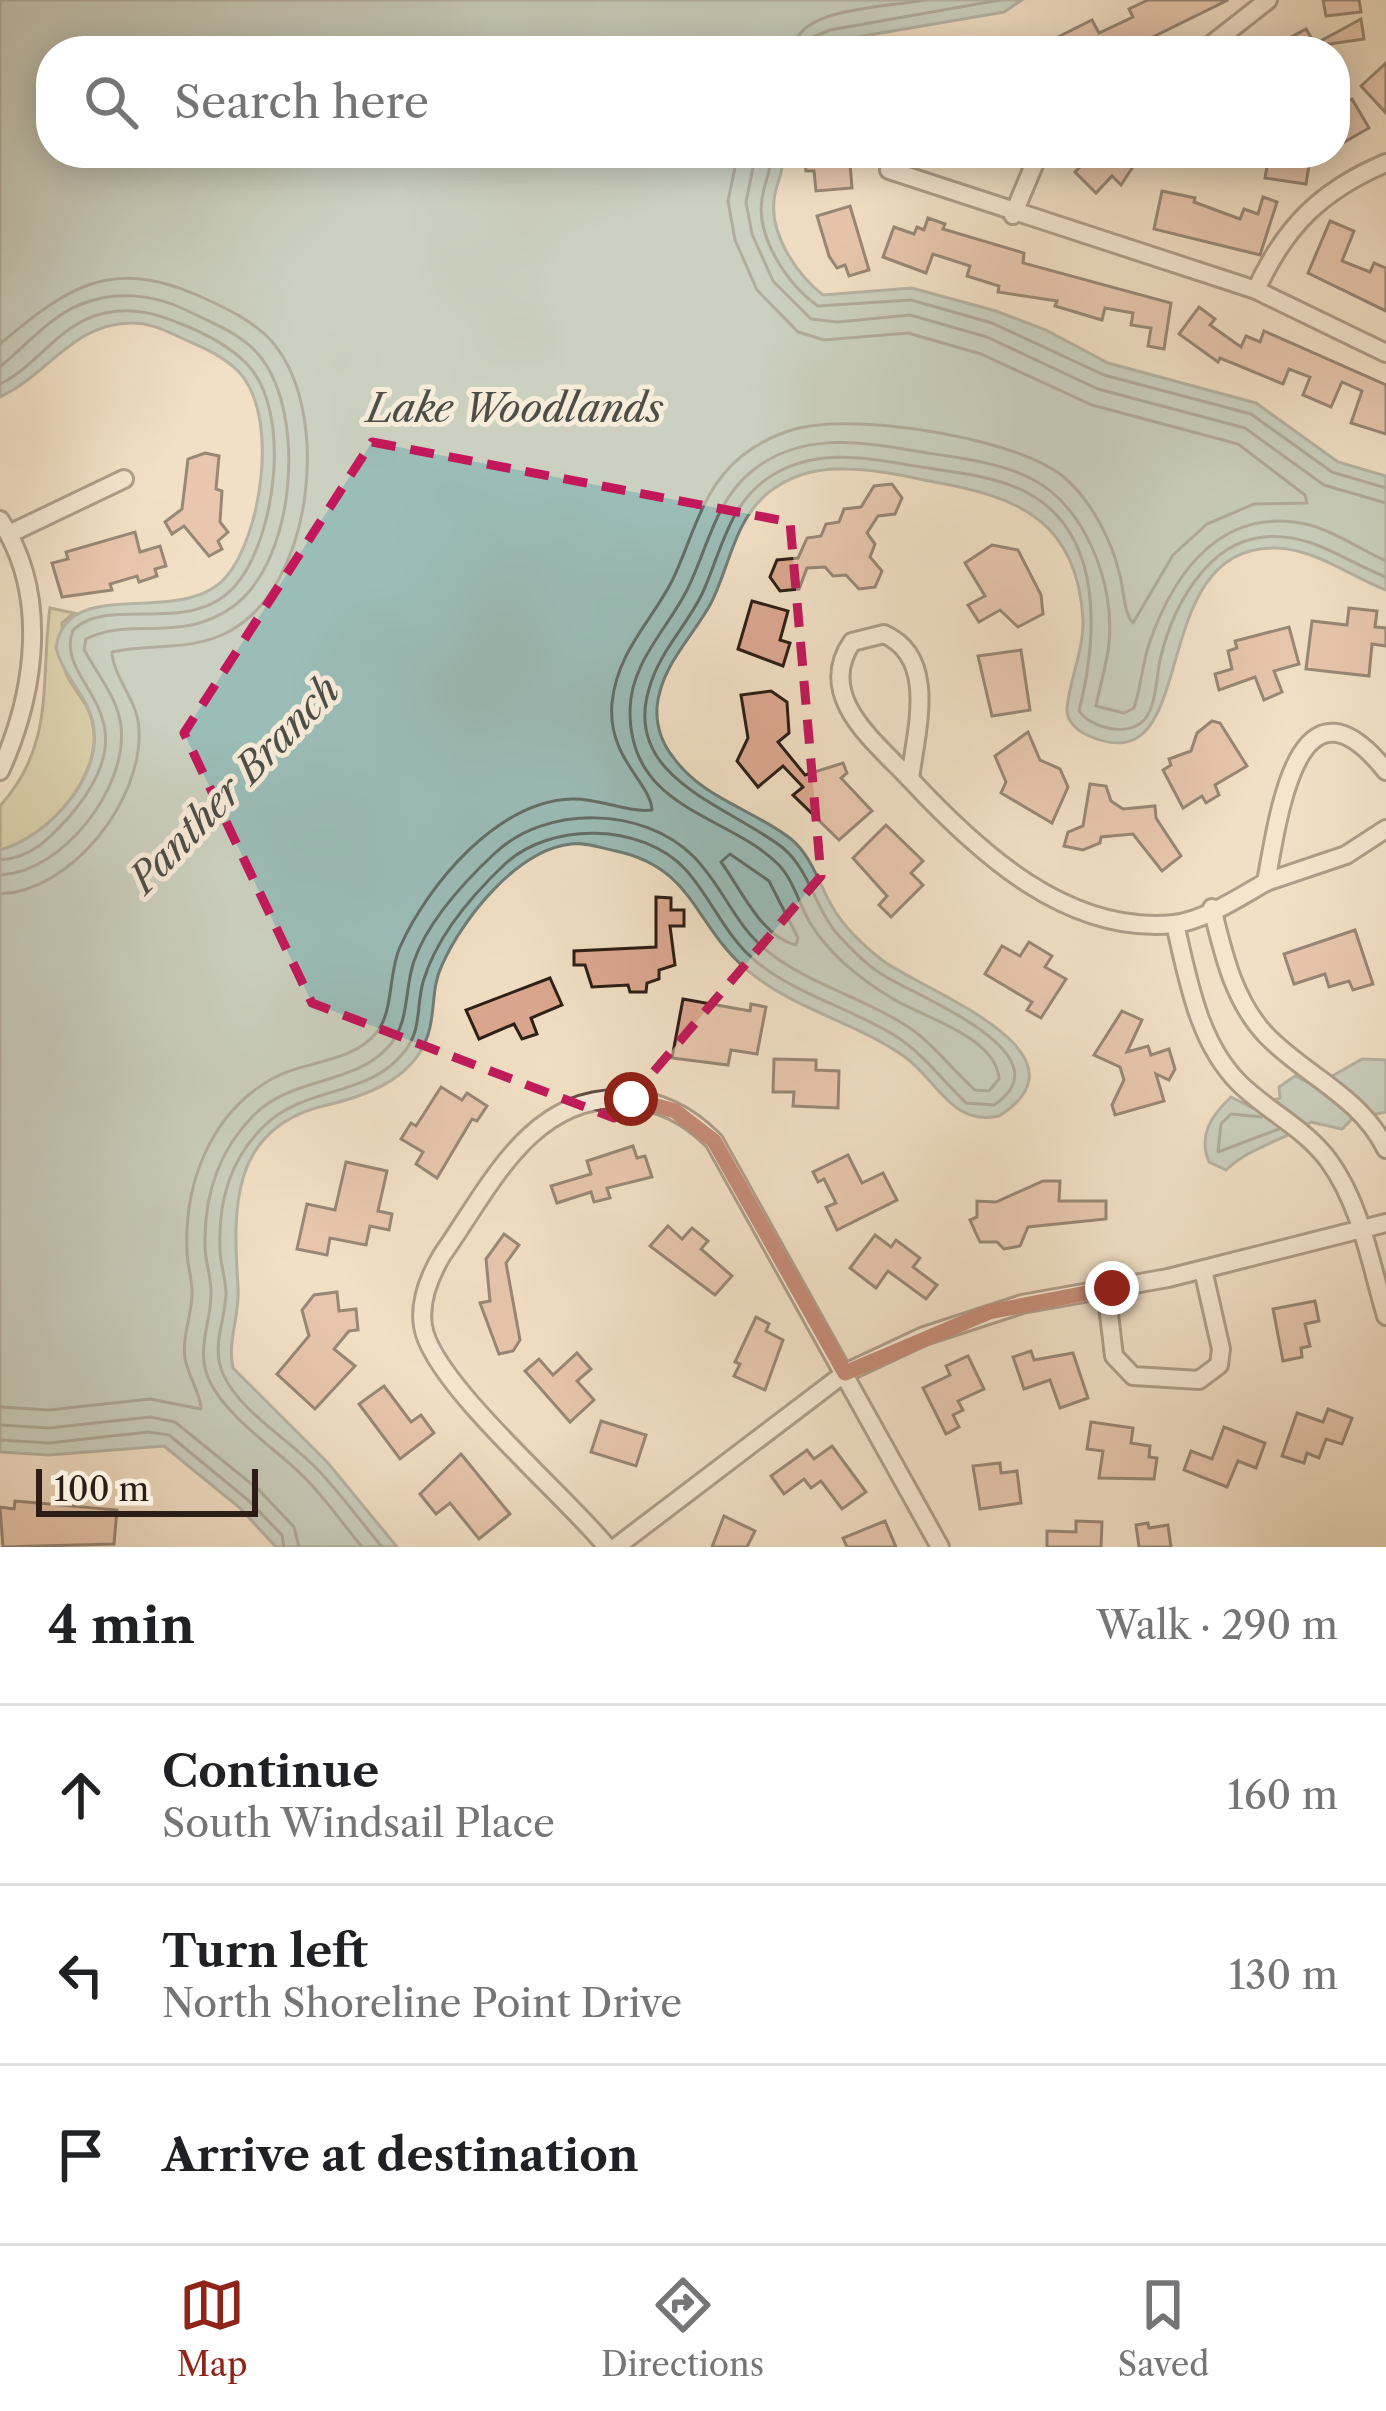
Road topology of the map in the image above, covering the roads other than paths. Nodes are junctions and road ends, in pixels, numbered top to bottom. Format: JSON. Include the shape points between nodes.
{"nodes":[{"id":1,"x":1268,"y":0,"type":"edge"},
{"id":2,"x":1222,"y":36,"type":"edge"},
{"id":3,"x":1386,"y":163,"type":"edge"},
{"id":4,"x":1033,"y":168,"type":"edge"},
{"id":5,"x":889,"y":170,"type":"dead end"},
{"id":6,"x":1013,"y":215,"type":"junction"},
{"id":7,"x":1256,"y":290,"type":"junction"},
{"id":8,"x":1386,"y":352,"type":"edge"},
{"id":9,"x":124,"y":479,"type":"dead end"},
{"id":10,"x":5,"y":527,"type":"edge"},
{"id":11,"x":0,"y":771,"type":"edge"},
{"id":12,"x":1386,"y":771,"type":"edge"},
{"id":13,"x":910,"y":779,"type":"junction"},
{"id":14,"x":1386,"y":829,"type":"edge"},
{"id":15,"x":1266,"y":883,"type":"junction"},
{"id":16,"x":1212,"y":908,"type":"junction"},
{"id":17,"x":1175,"y":924,"type":"junction"},
{"id":18,"x":1386,"y":1149,"type":"edge"},
{"id":19,"x":1386,"y":1223,"type":"edge"},
{"id":20,"x":1361,"y":1230,"type":"junction"},
{"id":21,"x":1203,"y":1270,"type":"junction"},
{"id":22,"x":1106,"y":1289,"type":"junction"},
{"id":23,"x":1386,"y":1316,"type":"edge"},
{"id":24,"x":845,"y":1373,"type":"junction"},
{"id":25,"x":607,"y":1547,"type":"edge"},
{"id":26,"x":616,"y":1547,"type":"edge"},
{"id":27,"x":940,"y":1547,"type":"edge"}],
"edges":[{"from":1,"to":2,"type":"street"},
{"from":3,"to":7,"type":"street","via":[[1314,202]]},
{"from":4,"to":6,"type":"street"},
{"from":5,"to":6,"type":"street"},
{"from":6,"to":7,"type":"street"},
{"from":7,"to":8,"type":"street"},
{"from":9,"to":10,"type":"street"},
{"from":10,"to":11,"type":"street","via":[[32,619],[31,680]]},
{"from":12,"to":15,"type":"street","via":[[1349,735],[1328,732],[1311,741],[1286,783]]},
{"from":13,"to":13,"type":"street","via":[[916,659],[884,634],[852,642],[838,662],[838,686],[862,728]]},
{"from":13,"to":17,"type":"street","via":[[1056,901],[1112,922]]},
{"from":14,"to":15,"type":"street","via":[[1346,855]]},
{"from":15,"to":16,"type":"street"},
{"from":16,"to":17,"type":"street"},
{"from":16,"to":18,"type":"street","via":[[1228,973],[1266,1035],[1322,1078]]},
{"from":17,"to":20,"type":"street","via":[[1216,1054],[1328,1159]]},
{"from":19,"to":20,"type":"street"},
{"from":20,"to":21,"type":"street"},
{"from":20,"to":23,"type":"street"},
{"from":21,"to":22,"type":"street"},
{"from":21,"to":22,"type":"street","via":[[1221,1349],[1219,1365],[1199,1380],[1133,1376],[1114,1356]]},
{"from":22,"to":24,"type":"street","via":[[989,1312]]},
{"from":24,"to":25,"type":"street","via":[[730,1162],[694,1121],[604,1098],[563,1110],[527,1137],[482,1199],[430,1276],[422,1311],[429,1347],[452,1381]]},
{"from":24,"to":26,"type":"street"},
{"from":24,"to":27,"type":"street"}]}
